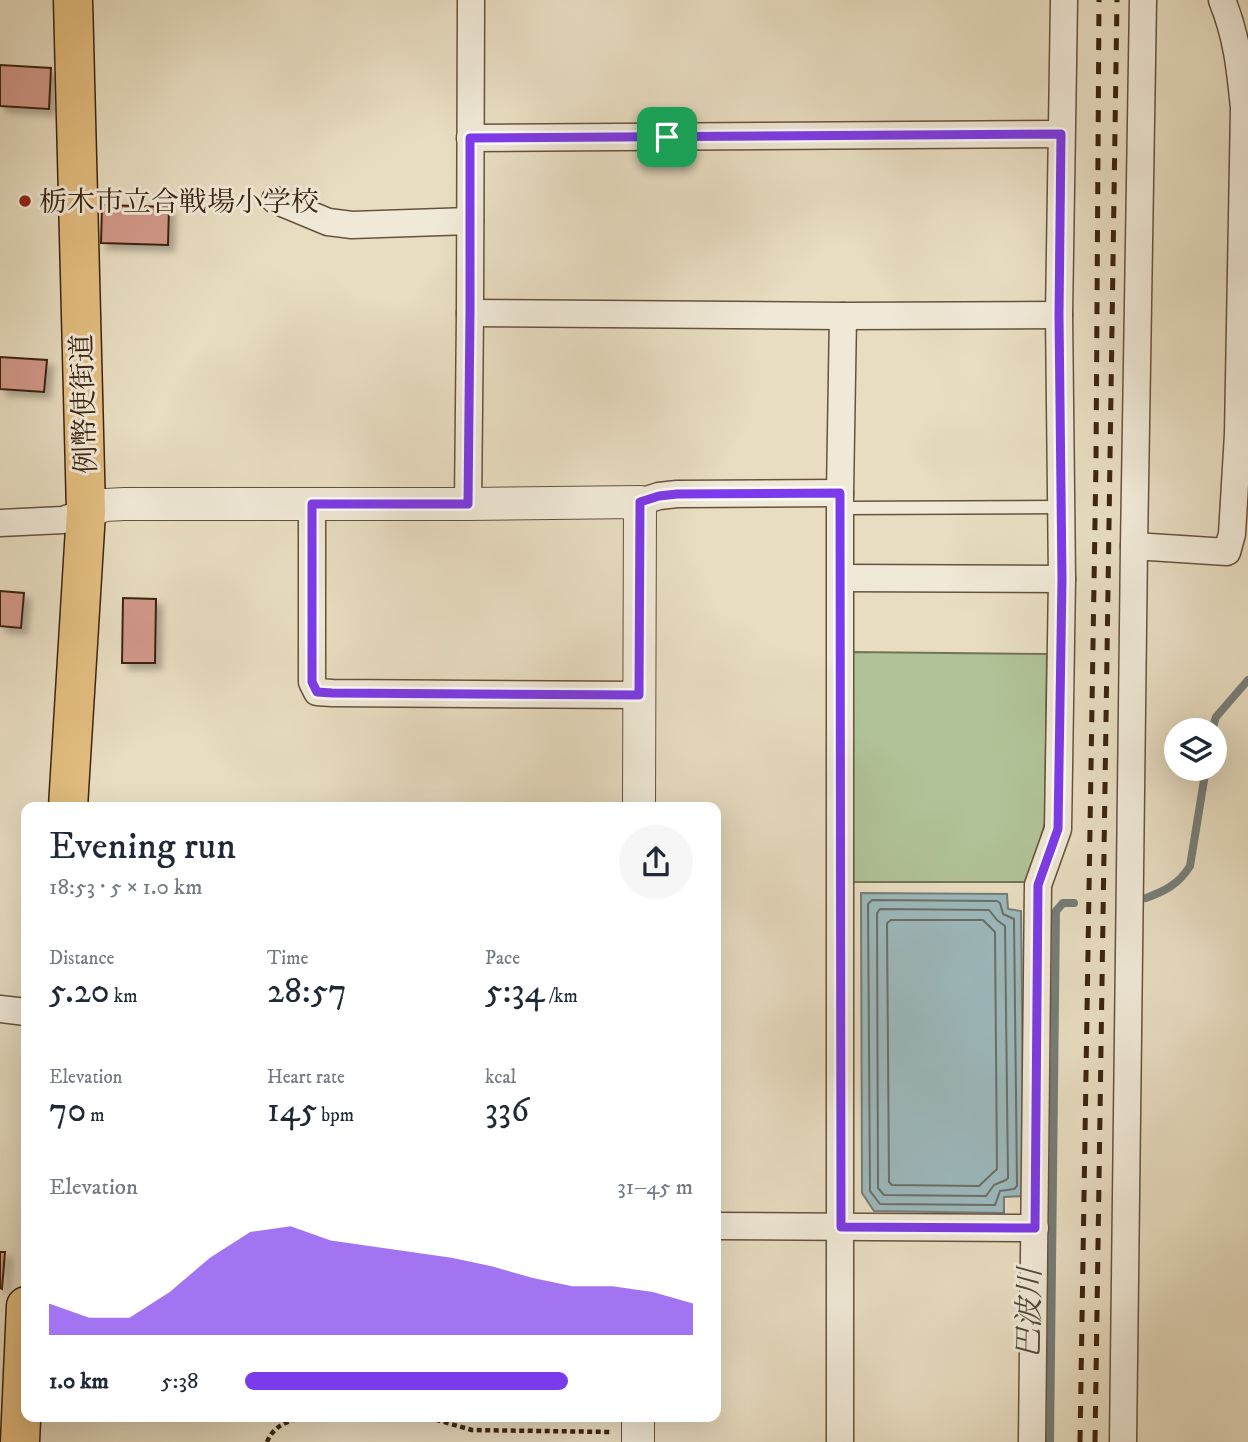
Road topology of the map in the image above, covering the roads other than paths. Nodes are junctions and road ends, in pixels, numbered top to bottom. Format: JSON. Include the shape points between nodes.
{"nodes":[{"id":1,"x":74,"y":0,"type":"edge"},
{"id":2,"x":471,"y":0,"type":"edge"},
{"id":3,"x":1064,"y":0,"type":"edge"},
{"id":4,"x":1143,"y":0,"type":"edge"},
{"id":5,"x":1222,"y":0,"type":"edge"},
{"id":6,"x":1246,"y":108,"type":"edge"},
{"id":7,"x":1061,"y":134,"type":"junction"},
{"id":8,"x":470,"y":138,"type":"junction"},
{"id":9,"x":275,"y":200,"type":"dead end"},
{"id":10,"x":470,"y":222,"type":"junction"},
{"id":11,"x":470,"y":313,"type":"junction"},
{"id":12,"x":1059,"y":315,"type":"junction"},
{"id":13,"x":843,"y":316,"type":"junction"},
{"id":14,"x":1243,"y":435,"type":"edge"},
{"id":15,"x":841,"y":500,"type":"junction"},
{"id":16,"x":640,"y":502,"type":"junction"},
{"id":17,"x":312,"y":504,"type":"junction"},
{"id":18,"x":468,"y":504,"type":"junction"},
{"id":19,"x":1061,"y":508,"type":"junction"},
{"id":20,"x":86,"y":512,"type":"junction"},
{"id":21,"x":0,"y":523,"type":"edge"},
{"id":22,"x":1134,"y":546,"type":"junction"},
{"id":23,"x":1237,"y":557,"type":"edge"},
{"id":24,"x":841,"y":578,"type":"junction"},
{"id":25,"x":1062,"y":579,"type":"junction"},
{"id":26,"x":639,"y":695,"type":"junction"},
{"id":27,"x":68,"y":802,"type":"edge"},
{"id":28,"x":639,"y":802,"type":"edge"},
{"id":29,"x":0,"y":1009,"type":"edge"},
{"id":30,"x":21,"y":1011,"type":"edge"},
{"id":31,"x":721,"y":1226,"type":"edge"},
{"id":32,"x":841,"y":1227,"type":"junction"},
{"id":33,"x":1035,"y":1228,"type":"junction"},
{"id":34,"x":21,"y":1419,"type":"edge"},
{"id":35,"x":20,"y":1442,"type":"edge"},
{"id":36,"x":840,"y":1442,"type":"edge"},
{"id":37,"x":1032,"y":1442,"type":"edge"},
{"id":38,"x":1123,"y":1442,"type":"edge"}],
"edges":[{"from":1,"to":20,"type":"main road","name":"例幣使街道"},
{"from":2,"to":8,"type":"street"},
{"from":3,"to":7,"type":"street"},
{"from":4,"to":22,"type":"street"},
{"from":5,"to":6,"type":"street","via":[[1239,55]]},
{"from":6,"to":14,"type":"street"},
{"from":7,"to":8,"type":"street"},
{"from":7,"to":12,"type":"street"},
{"from":8,"to":10,"type":"street"},
{"from":9,"to":10,"type":"street","via":[[328,222],[352,225]]},
{"from":10,"to":11,"type":"street"},
{"from":11,"to":13,"type":"street"},
{"from":11,"to":18,"type":"street"},
{"from":12,"to":13,"type":"street"},
{"from":12,"to":19,"type":"street"},
{"from":13,"to":15,"type":"street"},
{"from":14,"to":23,"type":"street","via":[[1232,534]]},
{"from":15,"to":16,"type":"street","via":[[677,494]]},
{"from":15,"to":19,"type":"lane"},
{"from":15,"to":24,"type":"street"},
{"from":16,"to":18,"type":"street"},
{"from":16,"to":26,"type":"street"},
{"from":17,"to":18,"type":"street"},
{"from":17,"to":20,"type":"street","via":[[124,503]]},
{"from":17,"to":26,"type":"street","via":[[312,682],[317,692]]},
{"from":19,"to":25,"type":"street"},
{"from":20,"to":21,"type":"street","via":[[63,520]]},
{"from":20,"to":27,"type":"main road","name":"例幣使街道"},
{"from":22,"to":23,"type":"street"},
{"from":22,"to":38,"type":"street"},
{"from":24,"to":25,"type":"street"},
{"from":24,"to":32,"type":"street"},
{"from":25,"to":33,"type":"street","via":[[1058,829],[1038,885]]},
{"from":26,"to":28,"type":"street"},
{"from":29,"to":30,"type":"street"},
{"from":31,"to":32,"type":"street"},
{"from":32,"to":33,"type":"street"},
{"from":32,"to":36,"type":"street"},
{"from":33,"to":37,"type":"street"},
{"from":34,"to":35,"type":"main road"}]}
